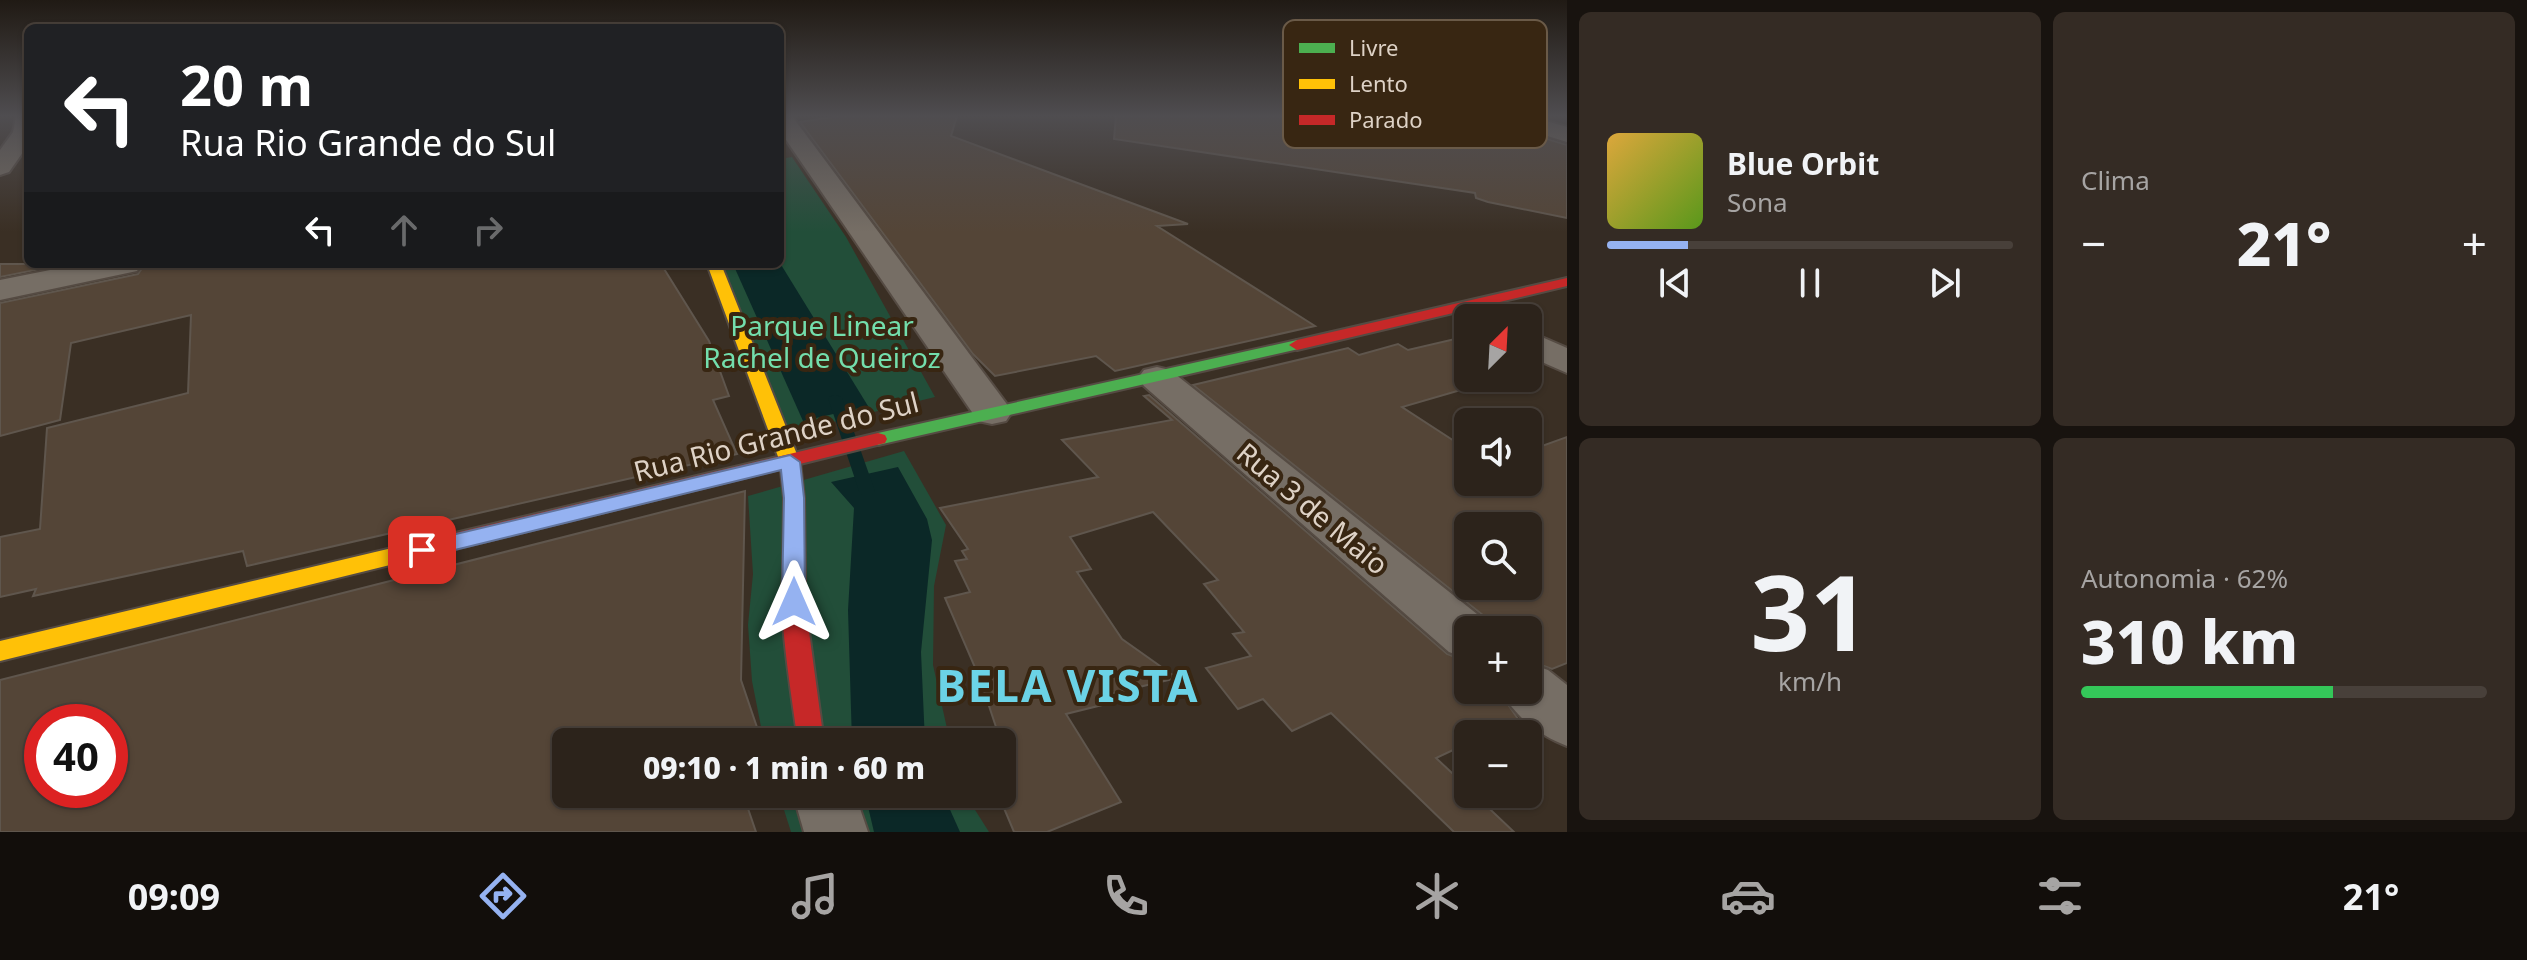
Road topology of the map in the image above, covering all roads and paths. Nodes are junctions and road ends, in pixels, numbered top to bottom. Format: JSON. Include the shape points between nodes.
{"nodes":[{"id":1,"x":809,"y":155,"type":"edge"},
{"id":2,"x":107,"y":268,"type":"edge"},
{"id":3,"x":716,"y":268,"type":"edge"},
{"id":4,"x":1567,"y":282,"type":"edge"},
{"id":5,"x":0,"y":290,"type":"edge"},
{"id":6,"x":1499,"y":304,"type":"edge"},
{"id":7,"x":1454,"y":317,"type":"edge"},
{"id":8,"x":1542,"y":349,"type":"edge"},
{"id":9,"x":1567,"y":362,"type":"edge"},
{"id":10,"x":1157,"y":378,"type":"junction"},
{"id":11,"x":992,"y":412,"type":"junction"},
{"id":12,"x":793,"y":461,"type":"junction"},
{"id":13,"x":1454,"y":625,"type":"edge"},
{"id":14,"x":0,"y":651,"type":"edge"},
{"id":15,"x":1542,"y":699,"type":"edge"},
{"id":16,"x":1567,"y":720,"type":"edge"},
{"id":17,"x":809,"y":728,"type":"edge"},
{"id":18,"x":828,"y":808,"type":"edge"},
{"id":19,"x":836,"y":832,"type":"edge"}],
"edges":[{"from":1,"to":11,"type":"street"},
{"from":2,"to":5,"type":"street"},
{"from":3,"to":12,"type":"street"},
{"from":4,"to":6,"type":"street","name":"Rua Rio Grande do Sul"},
{"from":7,"to":10,"type":"street","name":"Rua Rio Grande do Sul"},
{"from":8,"to":9,"type":"street"},
{"from":10,"to":11,"type":"street","name":"Rua Rio Grande do Sul"},
{"from":10,"to":13,"type":"street","name":"Rua 3 de Maio"},
{"from":11,"to":12,"type":"street","name":"Rua Rio Grande do Sul"},
{"from":12,"to":14,"type":"street","name":"Rua Rio Grande do Sul"},
{"from":12,"to":17,"type":"street","via":[[794,602]]},
{"from":15,"to":16,"type":"street"},
{"from":18,"to":19,"type":"street"}]}
